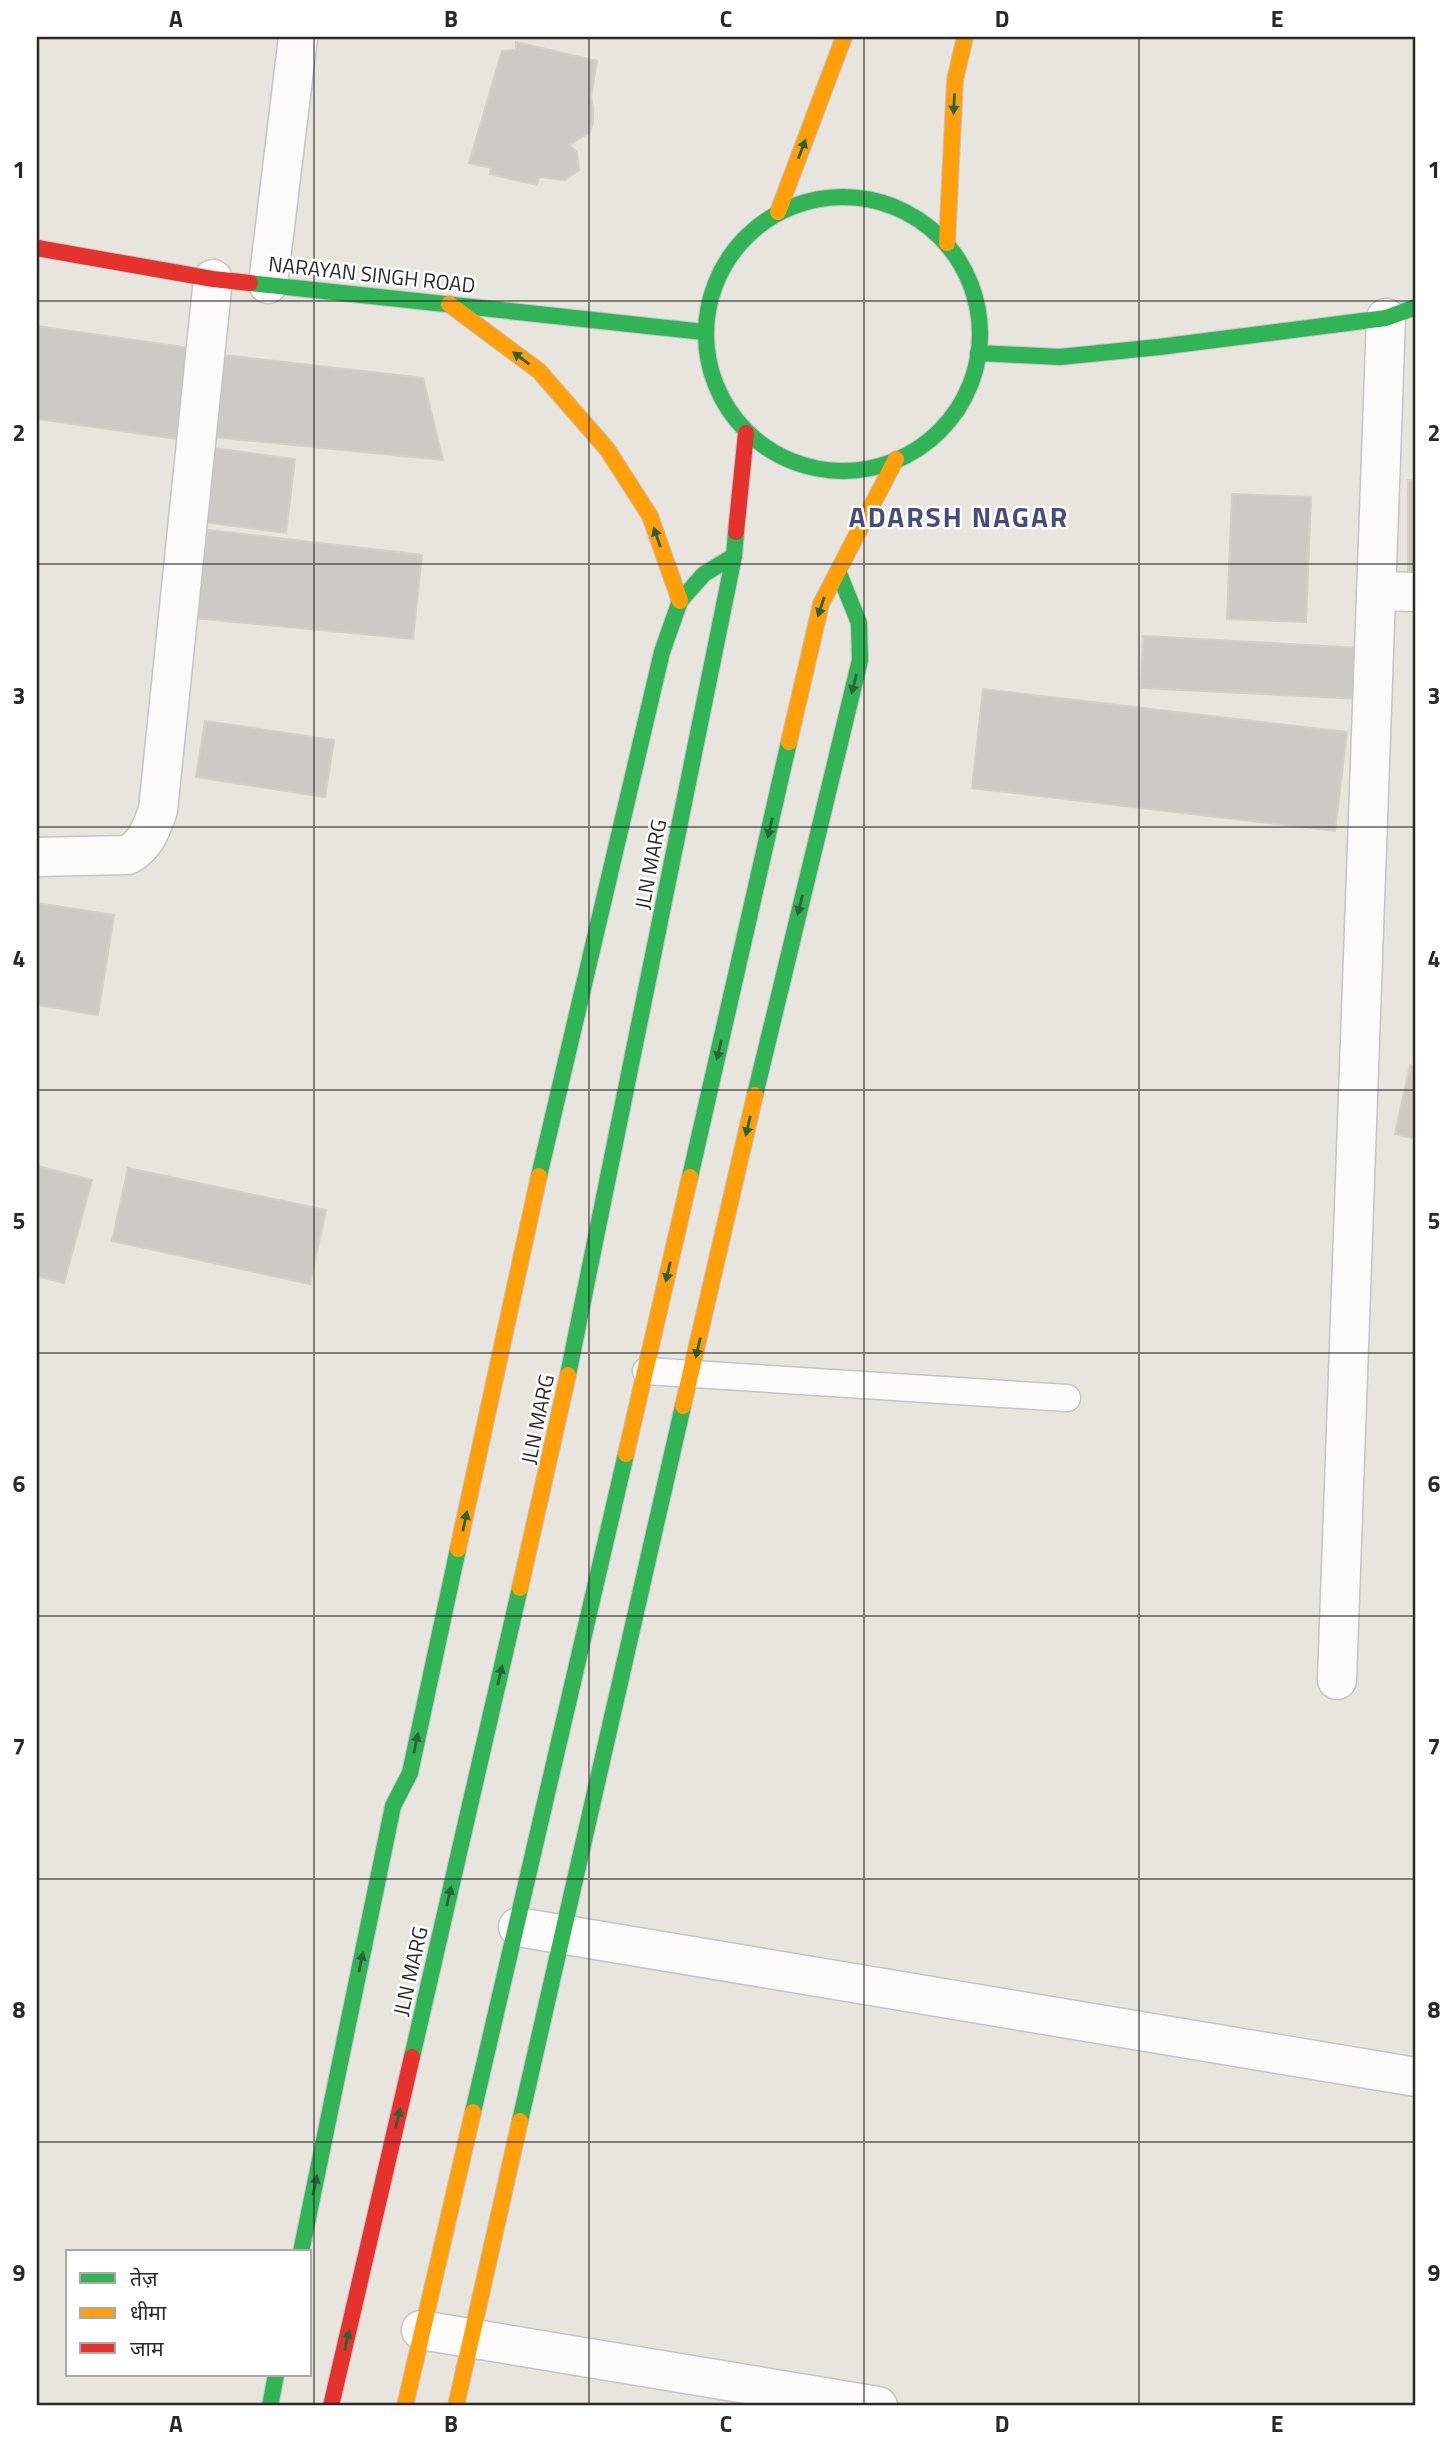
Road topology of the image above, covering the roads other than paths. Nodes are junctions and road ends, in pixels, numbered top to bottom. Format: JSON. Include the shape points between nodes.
{"nodes":[{"id":1,"x":299,"y":37,"type":"edge"},
{"id":2,"x":844,"y":37,"type":"edge"},
{"id":3,"x":965,"y":37,"type":"edge"},
{"id":4,"x":778,"y":212,"type":"junction"},
{"id":5,"x":947,"y":243,"type":"junction"},
{"id":6,"x":37,"y":248,"type":"edge"},
{"id":7,"x":213,"y":279,"type":"junction"},
{"id":8,"x":268,"y":284,"type":"junction"},
{"id":9,"x":449,"y":303,"type":"junction"},
{"id":10,"x":1401,"y":312,"type":"edge"},
{"id":11,"x":704,"y":332,"type":"junction"},
{"id":12,"x":978,"y":353,"type":"junction"},
{"id":13,"x":746,"y":433,"type":"junction"},
{"id":14,"x":897,"y":459,"type":"junction"},
{"id":15,"x":734,"y":556,"type":"junction"},
{"id":16,"x":838,"y":571,"type":"junction"},
{"id":17,"x":1376,"y":591,"type":"junction"},
{"id":18,"x":1416,"y":592,"type":"edge"},
{"id":19,"x":680,"y":601,"type":"junction"},
{"id":20,"x":37,"y":857,"type":"edge"},
{"id":21,"x":646,"y":1371,"type":"junction"},
{"id":22,"x":692,"y":1374,"type":"junction"},
{"id":23,"x":1067,"y":1398,"type":"dead end"},
{"id":24,"x":1337,"y":1680,"type":"dead end"},
{"id":25,"x":518,"y":1927,"type":"junction"},
{"id":26,"x":561,"y":1935,"type":"junction"},
{"id":27,"x":1416,"y":2077,"type":"edge"},
{"id":28,"x":301,"y":2250,"type":"edge"},
{"id":29,"x":421,"y":2330,"type":"junction"},
{"id":30,"x":471,"y":2340,"type":"junction"},
{"id":31,"x":276,"y":2376,"type":"edge"},
{"id":32,"x":270,"y":2406,"type":"edge"},
{"id":33,"x":331,"y":2406,"type":"edge"},
{"id":34,"x":405,"y":2406,"type":"edge"},
{"id":35,"x":456,"y":2406,"type":"edge"},
{"id":36,"x":878,"y":2406,"type":"edge"}],
"edges":[{"from":1,"to":8,"type":"street"},
{"from":4,"to":2,"type":"main road","one_way":true},
{"from":3,"to":5,"type":"main road","one_way":true,"via":[[955,80]]},
{"from":4,"to":5,"type":"main road","via":[[815,199],[866,198],[909,213]]},
{"from":4,"to":11,"type":"main road","via":[[738,243],[715,280]]},
{"from":5,"to":12,"type":"main road","via":[[972,284],[981,330]]},
{"from":6,"to":7,"type":"main road","name":"NARAYAN SINGH ROAD"},
{"from":7,"to":8,"type":"main road","name":"NARAYAN SINGH ROAD"},
{"from":7,"to":20,"type":"street","via":[[158,810],[147,837],[128,855]]},
{"from":8,"to":9,"type":"main road","name":"NARAYAN SINGH ROAD"},
{"from":9,"to":11,"type":"main road","name":"NARAYAN SINGH ROAD"},
{"from":19,"to":9,"type":"main road","one_way":true,"via":[[650,516],[607,449],[538,371]]},
{"from":10,"to":12,"type":"main road","via":[[1159,347],[1060,356]]},
{"from":10,"to":17,"type":"street"},
{"from":11,"to":13,"type":"main road","via":[[712,381]]},
{"from":12,"to":14,"type":"main road","via":[[973,382],[945,428],[921,448]]},
{"from":13,"to":14,"type":"main road","via":[[787,461],[820,471],[872,469]]},
{"from":13,"to":15,"type":"main road","name":"JLN MARG"},
{"from":14,"to":16,"type":"main road"},
{"from":15,"to":19,"type":"main road","via":[[704,574]]},
{"from":33,"to":15,"type":"main road","name":"JLN MARG","one_way":true,"via":[[559,1421]]},
{"from":16,"to":21,"type":"main road","one_way":true,"via":[[821,604]]},
{"from":16,"to":22,"type":"main road","one_way":true,"via":[[859,623],[860,660]]},
{"from":17,"to":18,"type":"street"},
{"from":17,"to":24,"type":"street"},
{"from":28,"to":19,"type":"main road","one_way":true,"via":[[393,1806],[410,1773],[547,1139],[662,652]]},
{"from":21,"to":22,"type":"lane"},
{"from":21,"to":25,"type":"main road"},
{"from":22,"to":23,"type":"lane"},
{"from":22,"to":26,"type":"main road"},
{"from":25,"to":26,"type":"street"},
{"from":25,"to":29,"type":"main road"},
{"from":26,"to":27,"type":"street"},
{"from":26,"to":30,"type":"main road"},
{"from":29,"to":30,"type":"street"},
{"from":29,"to":34,"type":"main road"},
{"from":30,"to":35,"type":"main road"},
{"from":30,"to":36,"type":"street"},
{"from":31,"to":32,"type":"main road"}]}
